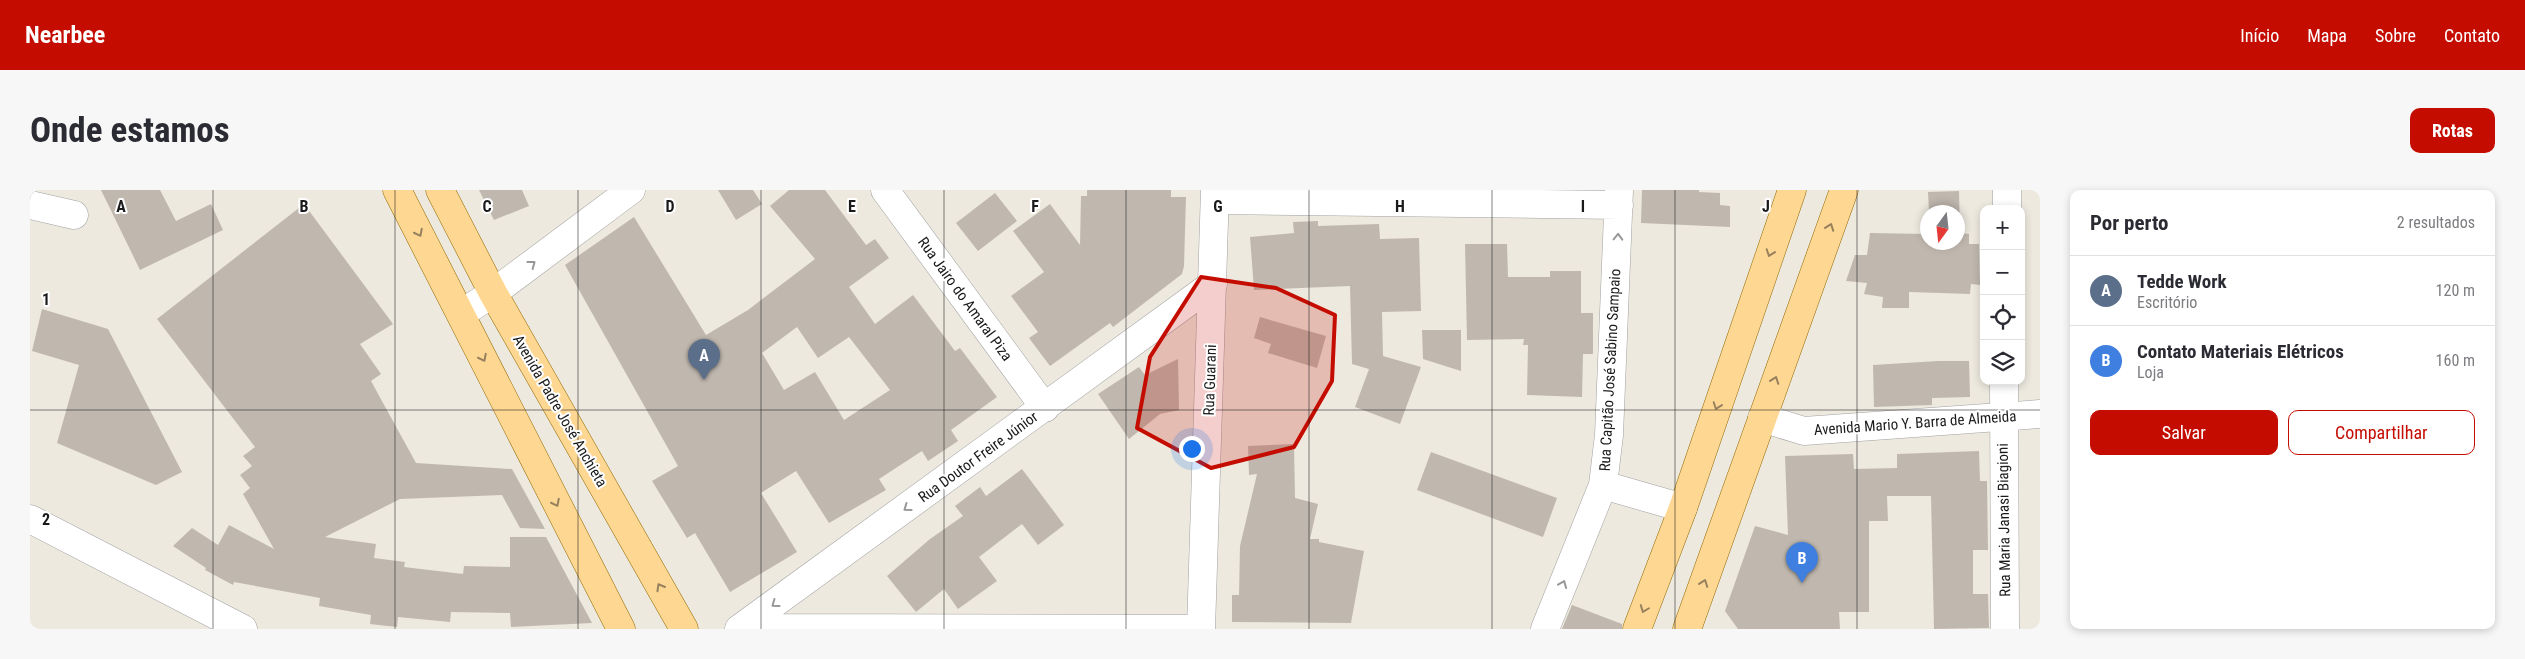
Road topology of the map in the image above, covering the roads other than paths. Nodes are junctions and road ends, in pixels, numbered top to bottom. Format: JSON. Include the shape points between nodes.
{"nodes":[{"id":1,"x":61,"y":190,"type":"edge"},
{"id":2,"x":397,"y":190,"type":"edge"},
{"id":3,"x":440,"y":190,"type":"edge"},
{"id":4,"x":631,"y":190,"type":"edge"},
{"id":5,"x":885,"y":190,"type":"edge"},
{"id":6,"x":1792,"y":190,"type":"edge"},
{"id":7,"x":1844,"y":190,"type":"edge"},
{"id":8,"x":2007,"y":190,"type":"edge"},
{"id":9,"x":1215,"y":195,"type":"edge"},
{"id":10,"x":1619,"y":197,"type":"edge"},
{"id":11,"x":30,"y":205,"type":"edge"},
{"id":12,"x":2007,"y":205,"type":"edge"},
{"id":13,"x":1213,"y":284,"type":"junction"},
{"id":14,"x":493,"y":293,"type":"junction"},
{"id":15,"x":460,"y":314,"type":"junction"},
{"id":16,"x":2004,"y":385,"type":"edge"},
{"id":17,"x":1046,"y":408,"type":"junction"},
{"id":18,"x":2040,"y":414,"type":"edge"},
{"id":19,"x":2003,"y":416,"type":"junction"},
{"id":20,"x":1762,"y":418,"type":"junction"},
{"id":21,"x":1603,"y":485,"type":"junction"},
{"id":22,"x":1683,"y":508,"type":"junction"},
{"id":23,"x":30,"y":519,"type":"edge"},
{"id":24,"x":741,"y":628,"type":"edge"},
{"id":25,"x":243,"y":629,"type":"edge"},
{"id":26,"x":621,"y":629,"type":"edge"},
{"id":27,"x":684,"y":629,"type":"edge"},
{"id":28,"x":1201,"y":629,"type":"edge"},
{"id":29,"x":1545,"y":629,"type":"edge"},
{"id":30,"x":1637,"y":629,"type":"edge"},
{"id":31,"x":1687,"y":629,"type":"edge"},
{"id":32,"x":2005,"y":629,"type":"edge"}],
"edges":[{"from":1,"to":11,"type":"street","via":[[74,215]]},
{"from":2,"to":15,"type":"main road","one_way":true},
{"from":3,"to":14,"type":"main road","name":"Avenida Padre José Anchieta"},
{"from":14,"to":4,"type":"street","one_way":true},
{"from":5,"to":17,"type":"street","name":"Rua Jairo do Amaral Piza"},
{"from":6,"to":22,"type":"main road","one_way":true},
{"from":20,"to":7,"type":"main road","one_way":true},
{"from":8,"to":12,"type":"street"},
{"from":9,"to":10,"type":"street"},
{"from":9,"to":13,"type":"street","name":"Rua Guarani"},
{"from":21,"to":10,"type":"street","name":"Rua Capitão José Sabino Sampaio","one_way":true,"via":[[1609,435]]},
{"from":13,"to":17,"type":"street","name":"Rua Doutor Freire Júnior"},
{"from":13,"to":28,"type":"street","name":"Rua Guarani"},
{"from":14,"to":15,"type":"street"},
{"from":27,"to":14,"type":"main road","name":"Avenida Padre José Anchieta","one_way":true},
{"from":15,"to":26,"type":"main road","one_way":true},
{"from":16,"to":19,"type":"street","name":"Rua Maria Janasi Biagioni"},
{"from":17,"to":24,"type":"street","name":"Rua Doutor Freire Júnior","one_way":true},
{"from":18,"to":19,"type":"street","name":"Avenida Mario Y. Barra de Almeida"},
{"from":19,"to":20,"type":"street","name":"Avenida Mario Y. Barra de Almeida","via":[[1804,431]]},
{"from":19,"to":32,"type":"street","name":"Rua Maria Janasi Biagioni"},
{"from":31,"to":20,"type":"main road","one_way":true},
{"from":21,"to":22,"type":"street"},
{"from":29,"to":21,"type":"street","name":"Rua Capitão José Sabino Sampaio","one_way":true},
{"from":22,"to":30,"type":"main road","one_way":true},
{"from":23,"to":25,"type":"street"},
{"from":24,"to":28,"type":"street"}]}
